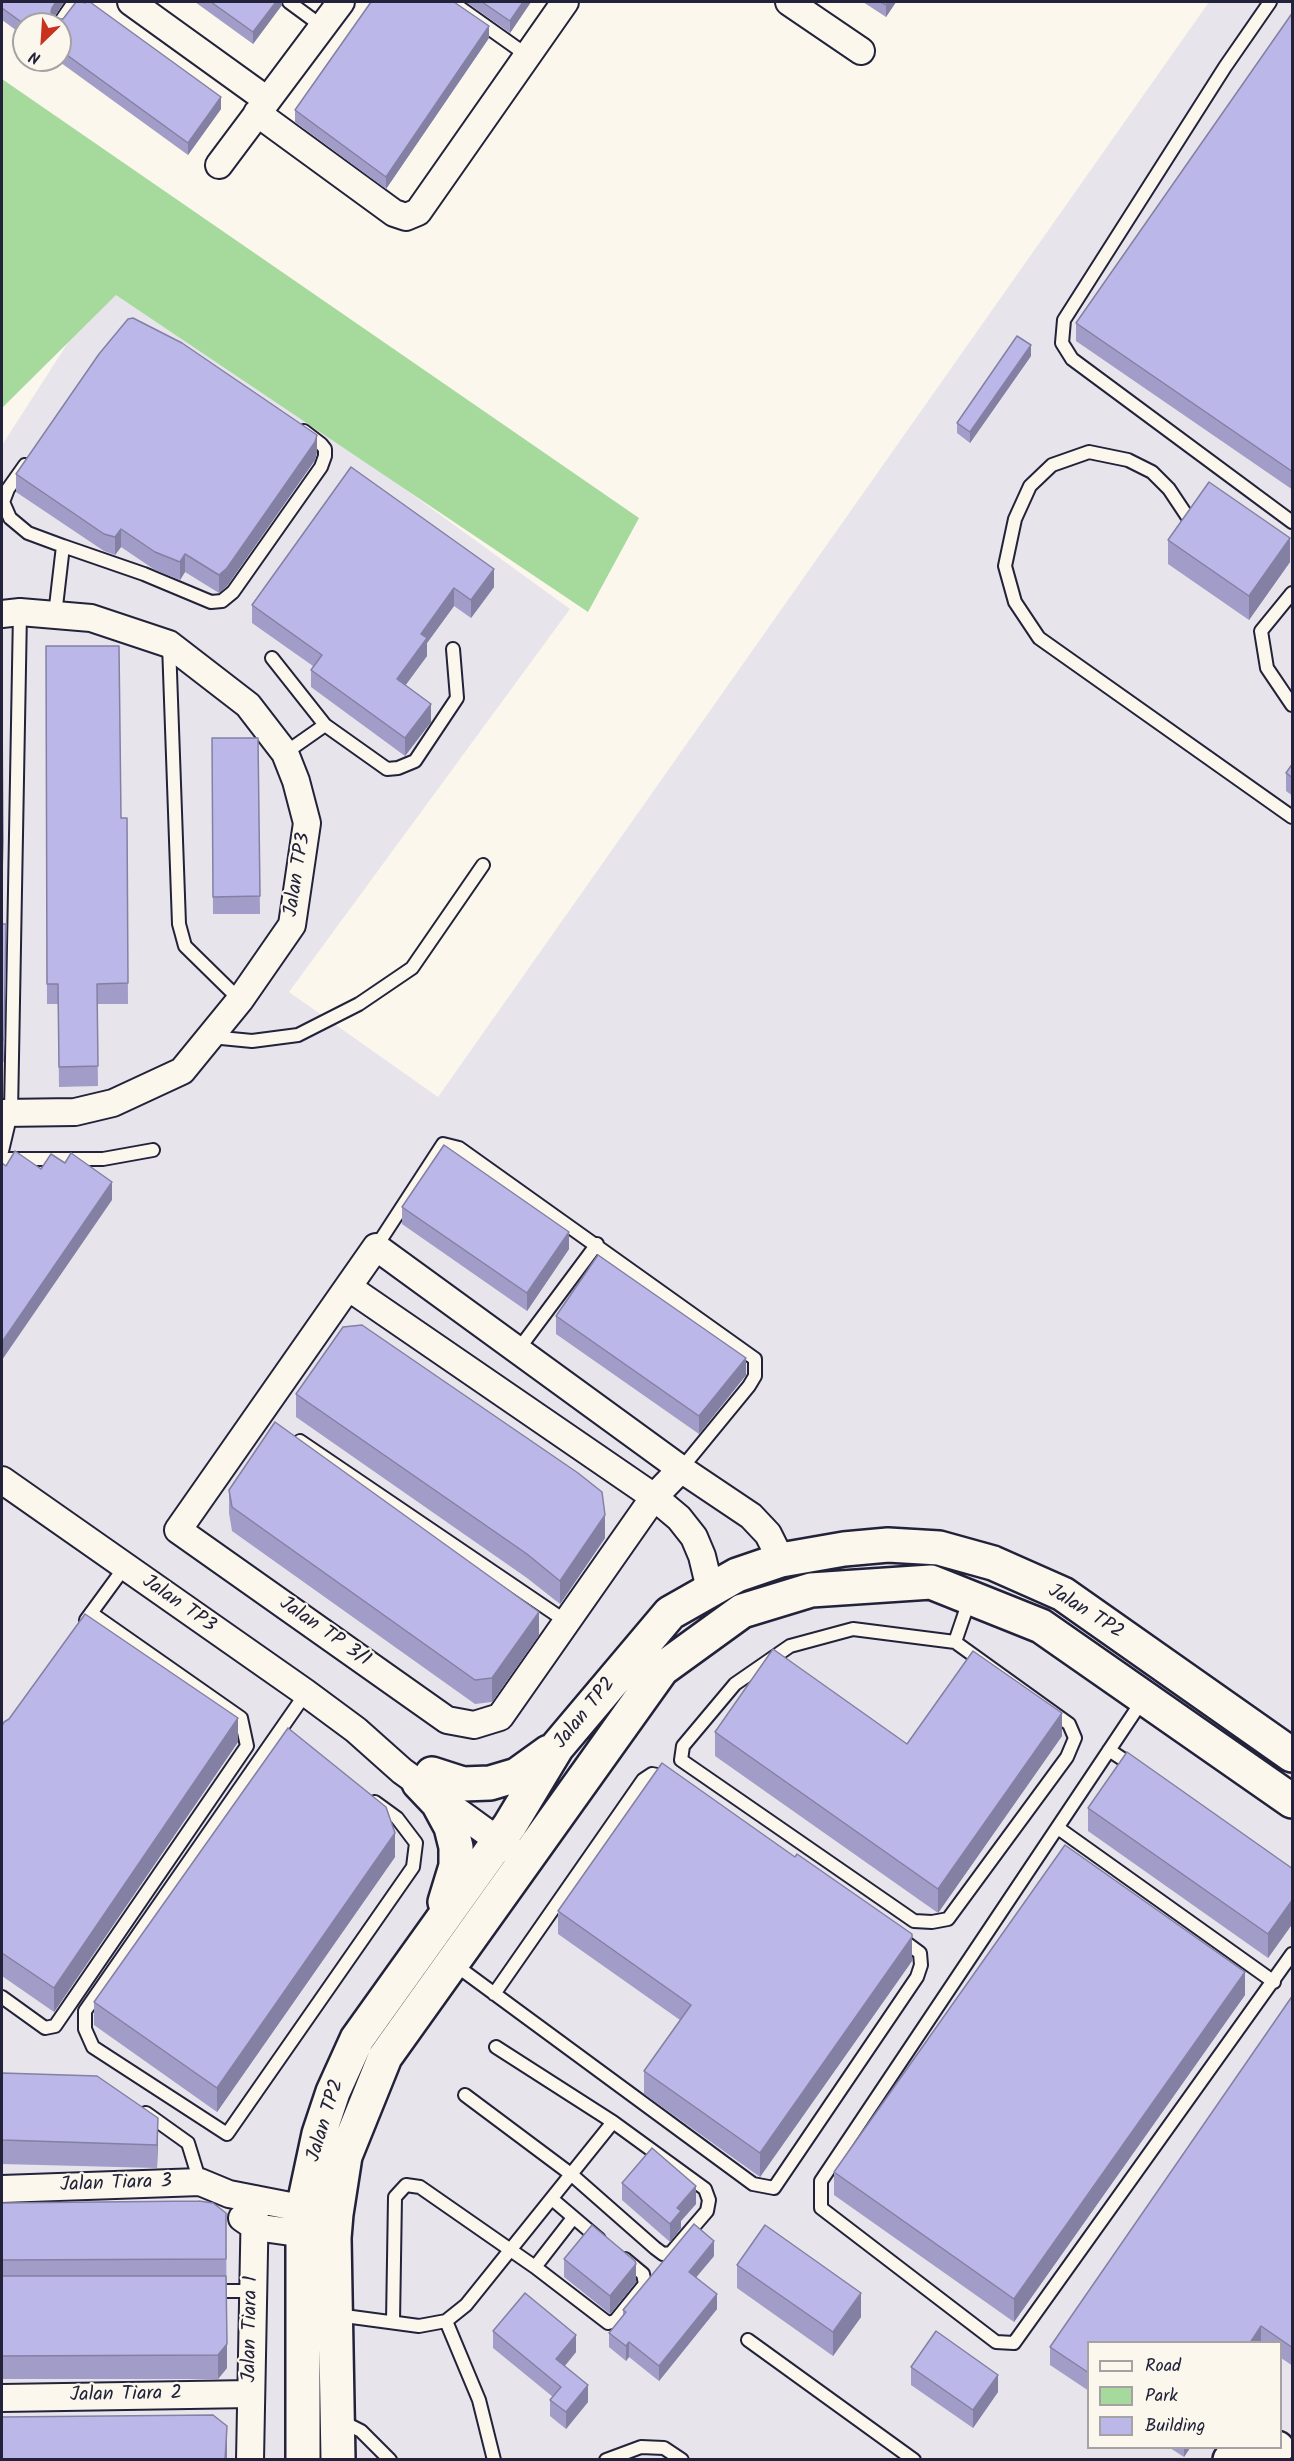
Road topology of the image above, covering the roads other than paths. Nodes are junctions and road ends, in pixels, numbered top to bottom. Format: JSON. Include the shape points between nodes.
{"nodes":[{"id":1,"x":131,"y":2,"type":"edge"},
{"id":2,"x":289,"y":2,"type":"edge"},
{"id":3,"x":341,"y":2,"type":"edge"},
{"id":4,"x":452,"y":2,"type":"edge"},
{"id":5,"x":565,"y":2,"type":"edge"},
{"id":6,"x":789,"y":2,"type":"edge"},
{"id":7,"x":1270,"y":2,"type":"edge"},
{"id":8,"x":323,"y":27,"type":"junction"},
{"id":9,"x":861,"y":51,"type":"dead end"},
{"id":10,"x":528,"y":56,"type":"junction"},
{"id":11,"x":262,"y":106,"type":"junction"},
{"id":12,"x":219,"y":165,"type":"dead end"},
{"id":13,"x":292,"y":423,"type":"edge"},
{"id":14,"x":34,"y":451,"type":"edge"},
{"id":15,"x":1187,"y":516,"type":"edge"},
{"id":16,"x":1293,"y":522,"type":"edge"},
{"id":17,"x":63,"y":546,"type":"junction"},
{"id":18,"x":1293,"y":593,"type":"edge"},
{"id":19,"x":11,"y":613,"type":"edge"},
{"id":20,"x":55,"y":615,"type":"junction"},
{"id":21,"x":168,"y":644,"type":"junction"},
{"id":22,"x":453,"y":649,"type":"dead end"},
{"id":23,"x":272,"y":658,"type":"dead end"},
{"id":24,"x":1293,"y":705,"type":"edge"},
{"id":25,"x":325,"y":725,"type":"junction"},
{"id":26,"x":285,"y":753,"type":"junction"},
{"id":27,"x":1293,"y":818,"type":"edge"},
{"id":28,"x":483,"y":865,"type":"dead end"},
{"id":29,"x":240,"y":1000,"type":"junction"},
{"id":30,"x":210,"y":1036,"type":"junction"},
{"id":31,"x":6,"y":1113,"type":"edge"},
{"id":32,"x":153,"y":1150,"type":"dead end"},
{"id":33,"x":2,"y":1151,"type":"edge"},
{"id":34,"x":2,"y":1159,"type":"edge"},
{"id":35,"x":597,"y":1244,"type":"junction"},
{"id":36,"x":376,"y":1247,"type":"junction"},
{"id":37,"x":348,"y":1287,"type":"junction"},
{"id":38,"x":519,"y":1350,"type":"junction"},
{"id":39,"x":290,"y":1434,"type":"edge"},
{"id":40,"x":681,"y":1469,"type":"junction"},
{"id":41,"x":2,"y":1480,"type":"edge"},
{"id":42,"x":654,"y":1497,"type":"junction"},
{"id":43,"x":781,"y":1560,"type":"junction"},
{"id":44,"x":124,"y":1568,"type":"junction"},
{"id":45,"x":710,"y":1589,"type":"junction"},
{"id":46,"x":970,"y":1598,"type":"junction"},
{"id":47,"x":91,"y":1613,"type":"junction"},
{"id":48,"x":567,"y":1622,"type":"junction"},
{"id":49,"x":77,"y":1632,"type":"edge"},
{"id":50,"x":955,"y":1642,"type":"junction"},
{"id":51,"x":306,"y":1693,"type":"junction"},
{"id":52,"x":1145,"y":1698,"type":"junction"},
{"id":53,"x":557,"y":1747,"type":"junction"},
{"id":54,"x":1109,"y":1750,"type":"junction"},
{"id":55,"x":1293,"y":1755,"type":"edge"},
{"id":56,"x":1148,"y":1776,"type":"edge"},
{"id":57,"x":425,"y":1779,"type":"junction"},
{"id":58,"x":673,"y":1781,"type":"edge"},
{"id":59,"x":361,"y":1792,"type":"edge"},
{"id":60,"x":1293,"y":1801,"type":"edge"},
{"id":61,"x":1058,"y":1828,"type":"junction"},
{"id":62,"x":504,"y":1832,"type":"junction"},
{"id":63,"x":531,"y":1853,"type":"junction"},
{"id":64,"x":433,"y":1932,"type":"junction"},
{"id":65,"x":892,"y":1933,"type":"edge"},
{"id":66,"x":1293,"y":1954,"type":"edge"},
{"id":67,"x":453,"y":1963,"type":"junction"},
{"id":68,"x":1274,"y":1982,"type":"junction"},
{"id":69,"x":494,"y":1994,"type":"junction"},
{"id":70,"x":2,"y":1997,"type":"edge"},
{"id":71,"x":496,"y":2047,"type":"dead end"},
{"id":72,"x":465,"y":2095,"type":"dead end"},
{"id":73,"x":140,"y":2109,"type":"edge"},
{"id":74,"x":613,"y":2122,"type":"junction"},
{"id":75,"x":572,"y":2175,"type":"junction"},
{"id":76,"x":200,"y":2182,"type":"junction"},
{"id":77,"x":2,"y":2189,"type":"edge"},
{"id":78,"x":229,"y":2194,"type":"junction"},
{"id":79,"x":255,"y":2199,"type":"junction"},
{"id":80,"x":552,"y":2199,"type":"junction"},
{"id":81,"x":573,"y":2218,"type":"junction"},
{"id":82,"x":302,"y":2222,"type":"junction"},
{"id":83,"x":335,"y":2226,"type":"junction"},
{"id":84,"x":255,"y":2227,"type":"junction"},
{"id":85,"x":511,"y":2250,"type":"junction"},
{"id":86,"x":535,"y":2267,"type":"junction"},
{"id":87,"x":193,"y":2291,"type":"edge"},
{"id":88,"x":253,"y":2291,"type":"junction"},
{"id":89,"x":336,"y":2315,"type":"junction"},
{"id":90,"x":446,"y":2321,"type":"junction"},
{"id":91,"x":393,"y":2322,"type":"junction"},
{"id":92,"x":748,"y":2340,"type":"dead end"},
{"id":93,"x":251,"y":2394,"type":"junction"},
{"id":94,"x":2,"y":2398,"type":"edge"},
{"id":95,"x":338,"y":2419,"type":"junction"},
{"id":96,"x":1271,"y":2449,"type":"edge"},
{"id":97,"x":250,"y":2460,"type":"edge"},
{"id":98,"x":303,"y":2460,"type":"edge"},
{"id":99,"x":339,"y":2460,"type":"edge"},
{"id":100,"x":390,"y":2460,"type":"edge"},
{"id":101,"x":494,"y":2460,"type":"edge"},
{"id":102,"x":606,"y":2460,"type":"edge"},
{"id":103,"x":682,"y":2460,"type":"edge"},
{"id":104,"x":914,"y":2460,"type":"edge"},
{"id":105,"x":1230,"y":2460,"type":"edge"}],
"edges":[{"from":1,"to":11,"type":"street"},
{"from":2,"to":8,"type":"lane"},
{"from":3,"to":8,"type":"street"},
{"from":4,"to":10,"type":"lane"},
{"from":5,"to":10,"type":"street"},
{"from":6,"to":9,"type":"street"},
{"from":7,"to":16,"type":"lane","via":[[1064,320],[1062,343],[1072,359]]},
{"from":8,"to":11,"type":"street"},
{"from":10,"to":11,"type":"street","via":[[418,212],[406,217],[394,213]]},
{"from":11,"to":12,"type":"street"},
{"from":13,"to":17,"type":"lane","via":[[325,449],[321,467],[233,592],[222,601],[211,602]]},
{"from":14,"to":17,"type":"lane","via":[[3,502],[10,518],[28,533]]},
{"from":15,"to":27,"type":"lane","via":[[1152,472],[1128,460],[1089,452],[1052,465],[1030,486],[1015,519],[1005,566],[1015,602],[1039,638]]},
{"from":17,"to":20,"type":"lane"},
{"from":18,"to":24,"type":"lane","via":[[1261,631],[1267,668]]},
{"from":19,"to":20,"type":"street","name":"Jalan TP3"},
{"from":19,"to":31,"type":"lane"},
{"from":20,"to":21,"type":"street","name":"Jalan TP3","via":[[90,618]]},
{"from":21,"to":26,"type":"street","name":"Jalan TP3","via":[[248,705]]},
{"from":21,"to":29,"type":"lane","via":[[179,924],[184,946]]},
{"from":22,"to":25,"type":"lane","via":[[457,698],[415,761],[387,769]]},
{"from":23,"to":25,"type":"lane"},
{"from":25,"to":26,"type":"lane"},
{"from":26,"to":29,"type":"street","name":"Jalan TP3","via":[[308,823],[292,925]]},
{"from":28,"to":30,"type":"lane","via":[[412,968],[359,1004],[298,1035],[252,1041]]},
{"from":29,"to":30,"type":"street","name":"Jalan TP3"},
{"from":30,"to":31,"type":"street","name":"Jalan TP3","via":[[182,1071],[113,1103],[75,1112]]},
{"from":31,"to":33,"type":"lane"},
{"from":32,"to":34,"type":"lane","via":[[103,1159]]},
{"from":35,"to":36,"type":"lane","via":[[459,1148],[443,1144]]},
{"from":35,"to":38,"type":"lane"},
{"from":35,"to":40,"type":"lane","via":[[755,1359],[755,1376],[749,1386]]},
{"from":36,"to":37,"type":"street","name":"Jalan TP 3/1"},
{"from":36,"to":38,"type":"street"},
{"from":37,"to":42,"type":"street"},
{"from":37,"to":48,"type":"street","name":"Jalan TP 3/1","via":[[265,1417],[178,1530],[447,1720],[474,1725],[500,1717]]},
{"from":38,"to":40,"type":"street"},
{"from":39,"to":48,"type":"lane"},
{"from":40,"to":42,"type":"street","name":"Jalan TP 3/1"},
{"from":40,"to":43,"type":"street","via":[[750,1516],[768,1534]]},
{"from":41,"to":44,"type":"street","name":"Jalan TP3"},
{"from":42,"to":45,"type":"street","via":[[679,1518],[693,1537]]},
{"from":42,"to":48,"type":"street","name":"Jalan TP 3/1"},
{"from":43,"to":45,"type":"street","name":"Jalan TP2"},
{"from":43,"to":55,"type":"street","name":"Jalan TP2","via":[[888,1545],[939,1548],[993,1563],[1063,1594]]},
{"from":44,"to":47,"type":"lane"},
{"from":44,"to":51,"type":"street","name":"Jalan TP3"},
{"from":45,"to":53,"type":"street","name":"Jalan TP2","via":[[670,1612]]},
{"from":46,"to":50,"type":"lane"},
{"from":46,"to":52,"type":"street","name":"Jalan TP2","via":[[1041,1626]]},
{"from":46,"to":63,"type":"street","name":"Jalan TP2","via":[[931,1582],[811,1590],[742,1611],[662,1669]]},
{"from":47,"to":49,"type":"lane"},
{"from":47,"to":70,"type":"lane","via":[[242,1718],[247,1746],[55,2026],[45,2028]]},
{"from":50,"to":50,"type":"lane","via":[[853,1629],[790,1646],[735,1684],[683,1746],[681,1761],[914,1921],[948,1919],[1067,1757],[1075,1738],[1069,1724]]},
{"from":51,"to":57,"type":"street","name":"Jalan TP3"},
{"from":51,"to":59,"type":"lane","via":[[284,1736],[85,2011],[85,2029],[93,2047],[227,2134],[413,1867],[416,1843],[397,1818]]},
{"from":52,"to":54,"type":"lane"},
{"from":52,"to":60,"type":"street","name":"Jalan TP2"},
{"from":53,"to":57,"type":"street","via":[[517,1775],[490,1783]]},
{"from":53,"to":62,"type":"street","name":"Jalan TP2"},
{"from":54,"to":56,"type":"lane"},
{"from":54,"to":61,"type":"lane"},
{"from":57,"to":62,"type":"street","name":"Jalan TP3"},
{"from":57,"to":64,"type":"street","via":[[451,1827],[456,1847],[456,1866]]},
{"from":58,"to":69,"type":"lane","via":[[652,1774],[643,1780]]},
{"from":61,"to":68,"type":"lane"},
{"from":61,"to":68,"type":"lane","via":[[821,2181],[821,2208],[996,2342],[1014,2343]]},
{"from":62,"to":63,"type":"street","name":"Jalan TP3"},
{"from":62,"to":64,"type":"street","name":"Jalan TP2"},
{"from":63,"to":67,"type":"street","name":"Jalan TP2"},
{"from":64,"to":82,"type":"street","name":"Jalan TP2","via":[[357,2039],[333,2092],[319,2134]]},
{"from":65,"to":69,"type":"lane","via":[[920,1953],[917,1977],[774,2188],[753,2184]]},
{"from":66,"to":68,"type":"lane"},
{"from":67,"to":69,"type":"lane"},
{"from":67,"to":83,"type":"street","name":"Jalan TP2","via":[[385,2057],[345,2156]]},
{"from":71,"to":74,"type":"lane"},
{"from":72,"to":75,"type":"lane"},
{"from":73,"to":76,"type":"lane","via":[[188,2143]]},
{"from":74,"to":75,"type":"lane"},
{"from":74,"to":75,"type":"lane","via":[[705,2189],[707,2211],[671,2253],[663,2254]]},
{"from":75,"to":80,"type":"lane"},
{"from":76,"to":77,"type":"street","name":"Jalan Tiara 3"},
{"from":76,"to":78,"type":"street","name":"Jalan Tiara 3"},
{"from":78,"to":79,"type":"street","name":"Jalan Tiara 3"},
{"from":78,"to":84,"type":"street","via":[[236,2214]]},
{"from":79,"to":82,"type":"street","name":"Jalan Tiara 3"},
{"from":79,"to":84,"type":"street","name":"Jalan Tiara 1"},
{"from":80,"to":81,"type":"lane"},
{"from":80,"to":85,"type":"lane"},
{"from":81,"to":86,"type":"lane"},
{"from":81,"to":86,"type":"lane","via":[[644,2274],[645,2284],[615,2321],[608,2323]]},
{"from":82,"to":83,"type":"street","name":"Jalan Tiara 3"},
{"from":82,"to":84,"type":"street","name":"Jalan Tiara 3"},
{"from":82,"to":98,"type":"street","name":"Jalan TP2"},
{"from":83,"to":89,"type":"street","name":"Jalan TP2"},
{"from":84,"to":88,"type":"street","name":"Jalan Tiara 1"},
{"from":85,"to":86,"type":"lane"},
{"from":85,"to":90,"type":"lane","via":[[466,2305]]},
{"from":85,"to":91,"type":"lane","via":[[420,2187],[406,2185],[395,2197]]},
{"from":87,"to":88,"type":"lane"},
{"from":88,"to":93,"type":"street","name":"Jalan Tiara 1"},
{"from":89,"to":91,"type":"lane"},
{"from":89,"to":95,"type":"street","name":"Jalan TP2"},
{"from":90,"to":91,"type":"lane","via":[[420,2326]]},
{"from":90,"to":101,"type":"lane","via":[[479,2400]]},
{"from":92,"to":104,"type":"lane"},
{"from":93,"to":94,"type":"street","name":"Jalan Tiara 2"},
{"from":93,"to":97,"type":"street","name":"Jalan Tiara 1"},
{"from":95,"to":99,"type":"street","name":"Jalan TP2"},
{"from":95,"to":100,"type":"lane","via":[[361,2431]]},
{"from":96,"to":105,"type":"street"},
{"from":102,"to":103,"type":"lane","via":[[641,2447],[664,2448]]}]}
